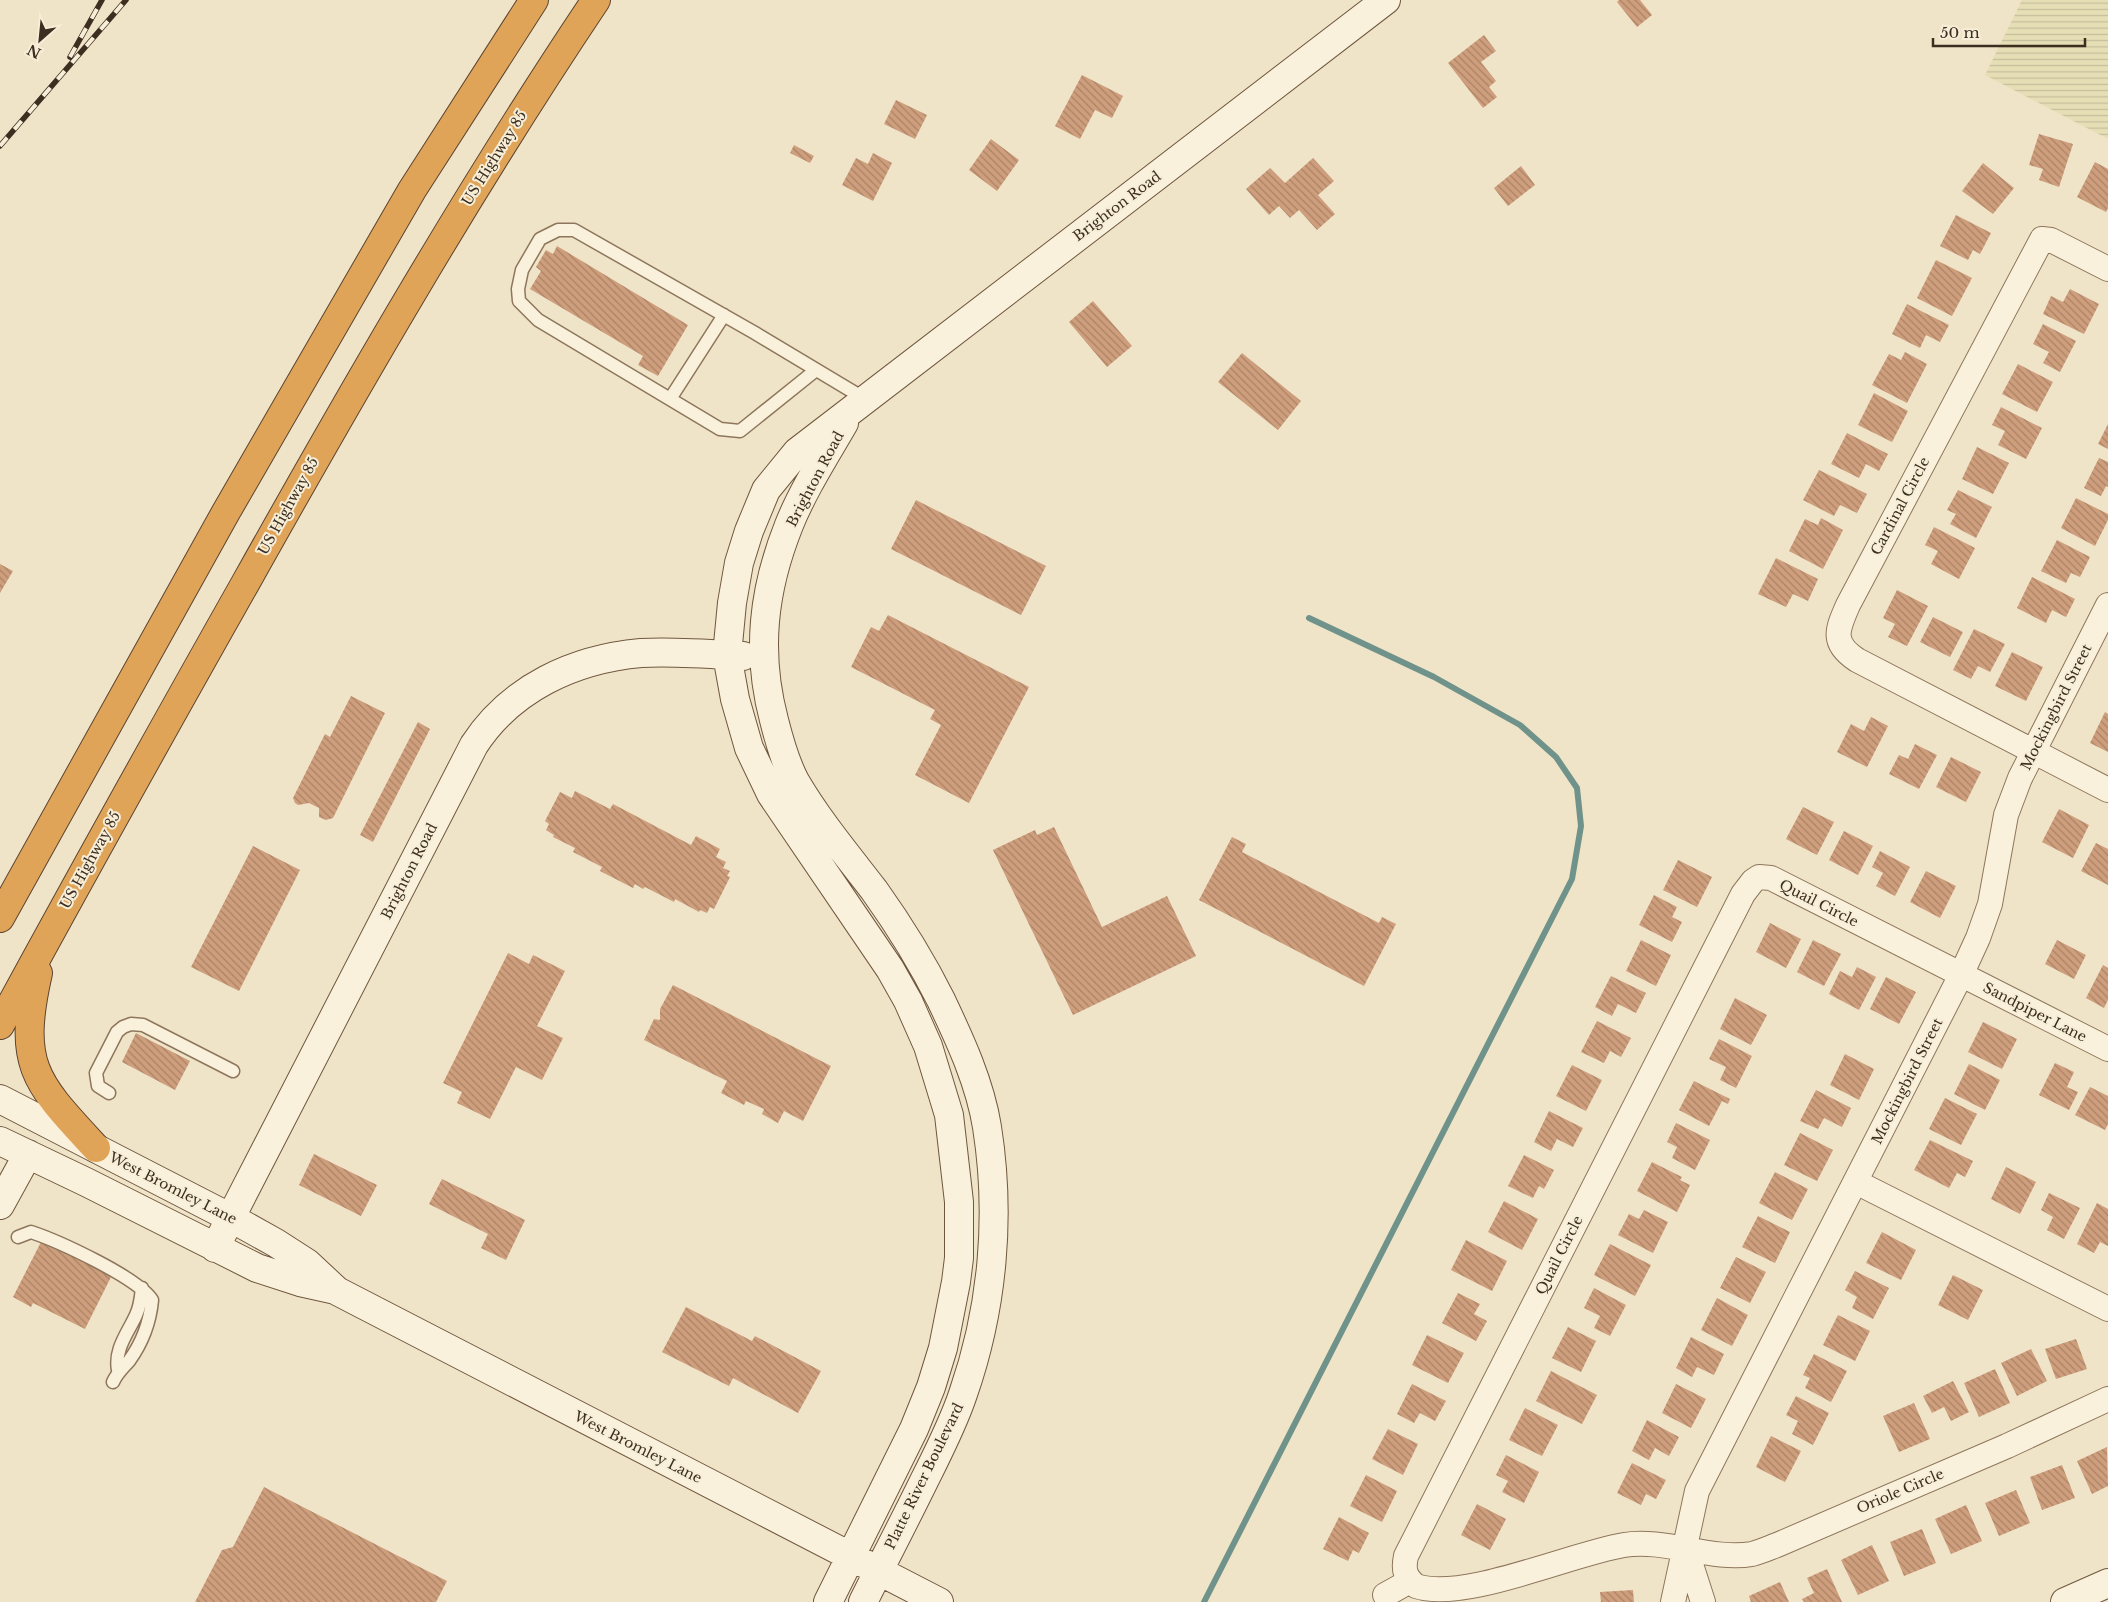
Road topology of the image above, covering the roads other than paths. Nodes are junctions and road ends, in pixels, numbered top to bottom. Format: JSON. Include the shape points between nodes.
{"nodes":[{"id":1,"x":534,"y":0,"type":"edge"},
{"id":2,"x":596,"y":0,"type":"edge"},
{"id":3,"x":1386,"y":0,"type":"edge"},
{"id":4,"x":2108,"y":269,"type":"edge"},
{"id":5,"x":724,"y":315,"type":"junction"},
{"id":6,"x":816,"y":370,"type":"junction"},
{"id":7,"x":670,"y":399,"type":"junction"},
{"id":8,"x":857,"y":406,"type":"junction"},
{"id":9,"x":2108,"y":605,"type":"edge"},
{"id":10,"x":726,"y":655,"type":"junction"},
{"id":11,"x":763,"y":658,"type":"junction"},
{"id":12,"x":2034,"y":751,"type":"junction"},
{"id":13,"x":2108,"y":790,"type":"edge"},
{"id":14,"x":876,"y":893,"type":"junction"},
{"id":15,"x":2,"y":912,"type":"edge"},
{"id":16,"x":852,"y":912,"type":"junction"},
{"id":17,"x":894,"y":920,"type":"junction"},
{"id":18,"x":869,"y":938,"type":"junction"},
{"id":19,"x":44,"y":943,"type":"junction"},
{"id":20,"x":1962,"y":975,"type":"junction"},
{"id":21,"x":0,"y":1024,"type":"edge"},
{"id":22,"x":2108,"y":1049,"type":"edge"},
{"id":23,"x":234,"y":1071,"type":"dead end"},
{"id":24,"x":109,"y":1094,"type":"dead end"},
{"id":25,"x":0,"y":1099,"type":"edge"},
{"id":26,"x":0,"y":1141,"type":"edge"},
{"id":27,"x":96,"y":1148,"type":"junction"},
{"id":28,"x":28,"y":1154,"type":"junction"},
{"id":29,"x":1856,"y":1182,"type":"junction"},
{"id":30,"x":0,"y":1205,"type":"edge"},
{"id":31,"x":231,"y":1218,"type":"junction"},
{"id":32,"x":18,"y":1237,"type":"dead end"},
{"id":33,"x":216,"y":1248,"type":"junction"},
{"id":34,"x":337,"y":1291,"type":"junction"},
{"id":35,"x":2108,"y":1309,"type":"edge"},
{"id":36,"x":113,"y":1382,"type":"dead end"},
{"id":37,"x":2108,"y":1399,"type":"edge"},
{"id":38,"x":1686,"y":1549,"type":"junction"},
{"id":39,"x":851,"y":1556,"type":"junction"},
{"id":40,"x":879,"y":1571,"type":"junction"},
{"id":41,"x":1410,"y":1581,"type":"junction"},
{"id":42,"x":2108,"y":1583,"type":"edge"},
{"id":43,"x":1385,"y":1595,"type":"dead end"},
{"id":44,"x":828,"y":1602,"type":"edge"},
{"id":45,"x":863,"y":1602,"type":"edge"},
{"id":46,"x":939,"y":1602,"type":"edge"},
{"id":47,"x":1673,"y":1602,"type":"edge"},
{"id":48,"x":1703,"y":1602,"type":"edge"},
{"id":49,"x":2065,"y":1602,"type":"edge"}],
"edges":[{"from":1,"to":15,"type":"highway","via":[[412,190],[226,512]]},
{"from":2,"to":19,"type":"highway","name":"US Highway 85","via":[[484,173],[397,317]]},
{"from":3,"to":8,"type":"main road","name":"Brighton Road"},
{"from":4,"to":12,"type":"street","name":"Cardinal Circle","via":[[2052,240],[2042,239],[1848,605],[1838,631],[1839,643],[1857,660]]},
{"from":5,"to":6,"type":"lane"},
{"from":5,"to":7,"type":"lane"},
{"from":5,"to":7,"type":"lane","via":[[574,230],[558,230],[540,239],[522,270],[519,301],[538,320]]},
{"from":6,"to":7,"type":"lane","via":[[740,431],[720,429]]},
{"from":6,"to":8,"type":"lane"},
{"from":8,"to":10,"type":"main road","name":"Brighton Road","via":[[797,452],[766,490],[739,563]]},
{"from":8,"to":11,"type":"main road","name":"Brighton Road","via":[[790,523],[765,606]]},
{"from":9,"to":12,"type":"street","name":"Mockingbird Street"},
{"from":10,"to":11,"type":"main road","name":"Brighton Road"},
{"from":10,"to":16,"type":"main road","via":[[749,748],[771,794]]},
{"from":10,"to":31,"type":"main road","name":"Brighton Road","via":[[643,653],[594,661],[538,684],[498,713],[474,745]]},
{"from":11,"to":14,"type":"main road","name":"Platte River Boulevard","via":[[769,703],[794,780]]},
{"from":12,"to":13,"type":"street"},
{"from":12,"to":20,"type":"street","name":"Mockingbird Street","via":[[2006,815],[1990,904]]},
{"from":14,"to":16,"type":"main road"},
{"from":14,"to":17,"type":"main road","name":"Platte River Boulevard"},
{"from":16,"to":18,"type":"main road"},
{"from":17,"to":18,"type":"main road"},
{"from":17,"to":40,"type":"main road","name":"Platte River Boulevard","via":[[925,969],[974,1078],[986,1125],[994,1225],[989,1289],[965,1390]]},
{"from":18,"to":39,"type":"main road","via":[[908,1001],[928,1046],[950,1115],[958,1188],[959,1258],[948,1326],[931,1387]]},
{"from":19,"to":21,"type":"highway","name":"US Highway 85"},
{"from":19,"to":27,"type":"highway","via":[[30,1010],[29,1034],[34,1067],[60,1109]]},
{"from":20,"to":22,"type":"street","name":"Sandpiper Lane"},
{"from":20,"to":29,"type":"street","name":"Mockingbird Street"},
{"from":20,"to":41,"type":"street","name":"Quail Circle","via":[[1771,878],[1759,876],[1753,881],[1743,894],[1406,1556],[1404,1572]]},
{"from":23,"to":24,"type":"lane","via":[[143,1025],[131,1024],[117,1032],[96,1073],[98,1086]]},
{"from":25,"to":27,"type":"main road","name":"West Bromley Lane"},
{"from":26,"to":28,"type":"main road","name":"West Bromley Lane"},
{"from":27,"to":31,"type":"main road","name":"West Bromley Lane"},
{"from":28,"to":30,"type":"main road"},
{"from":28,"to":33,"type":"main road","name":"West Bromley Lane"},
{"from":29,"to":35,"type":"street"},
{"from":29,"to":38,"type":"street","name":"Mockingbird Street","via":[[1697,1491]]},
{"from":31,"to":33,"type":"main road","name":"Brighton Road"},
{"from":31,"to":34,"type":"main road","name":"West Bromley Lane","via":[[292,1252]]},
{"from":32,"to":36,"type":"lane","via":[[31,1232],[42,1236],[142,1288],[137,1313],[118,1352],[118,1370]]},
{"from":33,"to":34,"type":"main road","name":"West Bromley Lane","via":[[280,1276]]},
{"from":34,"to":39,"type":"main road","name":"West Bromley Lane"},
{"from":37,"to":38,"type":"street","name":"Oriole Circle","via":[[1752,1554]]},
{"from":38,"to":41,"type":"street","via":[[1645,1544],[1600,1550],[1493,1593],[1440,1597],[1428,1594]]},
{"from":38,"to":47,"type":"street","name":"Mockingbird Street"},
{"from":38,"to":48,"type":"street","name":"Mockingbird Street"},
{"from":39,"to":40,"type":"main road","name":"West Bromley Lane"},
{"from":39,"to":44,"type":"main road"},
{"from":40,"to":45,"type":"main road","name":"Platte River Boulevard"},
{"from":40,"to":46,"type":"main road","name":"West Bromley Lane"},
{"from":41,"to":43,"type":"street"},
{"from":42,"to":49,"type":"main road"}]}
